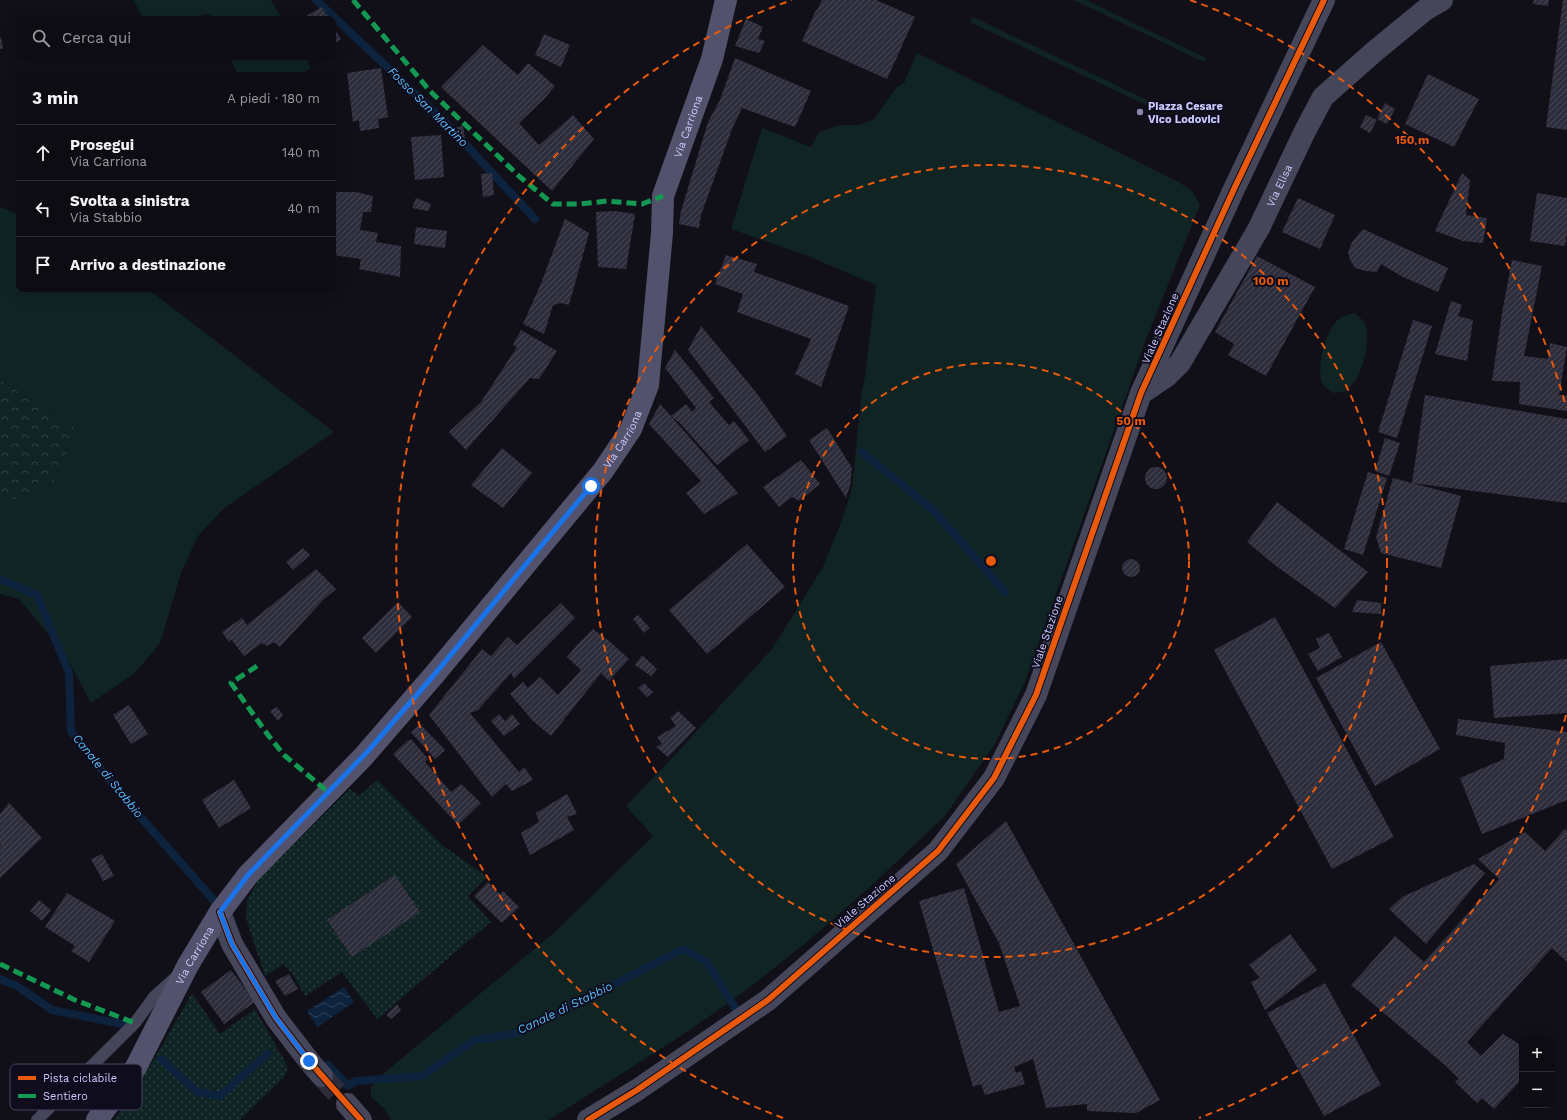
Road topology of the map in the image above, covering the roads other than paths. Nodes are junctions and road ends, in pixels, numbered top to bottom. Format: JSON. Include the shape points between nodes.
{"nodes":[{"id":1,"x":726,"y":0,"type":"edge"},
{"id":2,"x":1324,"y":0,"type":"edge"},
{"id":3,"x":1442,"y":0,"type":"edge"},
{"id":4,"x":1141,"y":394,"type":"junction"},
{"id":5,"x":220,"y":912,"type":"junction"},
{"id":6,"x":188,"y":965,"type":"junction"},
{"id":7,"x":94,"y":1064,"type":"edge"},
{"id":8,"x":138,"y":1064,"type":"edge"},
{"id":9,"x":322,"y":1076,"type":"tunnel mouth"},
{"id":10,"x":47,"y":1110,"type":"edge"},
{"id":11,"x":104,"y":1110,"type":"edge"},
{"id":12,"x":37,"y":1120,"type":"edge"},
{"id":13,"x":97,"y":1120,"type":"edge"},
{"id":14,"x":588,"y":1120,"type":"edge"}],
"edges":[{"from":1,"to":5,"type":"main road","name":"Via Carriona","via":[[712,59],[663,196],[648,385],[631,428],[603,471],[434,675],[363,757],[248,875]]},
{"from":2,"to":4,"type":"street","name":"Viale Stazione","via":[[1234,189]]},
{"from":3,"to":4,"type":"street","name":"Via Elisa","via":[[1424,10],[1323,97],[1259,228],[1180,363],[1168,376]]},
{"from":4,"to":14,"type":"street","name":"Viale Stazione","via":[[1036,695],[994,778],[938,851],[768,1000],[637,1090]]},
{"from":5,"to":6,"type":"main road","name":"Via Carriona"},
{"from":5,"to":9,"type":"street","via":[[232,944],[276,1018]]},
{"from":6,"to":7,"type":"lane","via":[[154,997],[135,1023]]},
{"from":6,"to":8,"type":"main road","name":"Via Carriona"},
{"from":10,"to":12,"type":"lane"},
{"from":11,"to":13,"type":"main road","name":"Via Carriona"}]}
